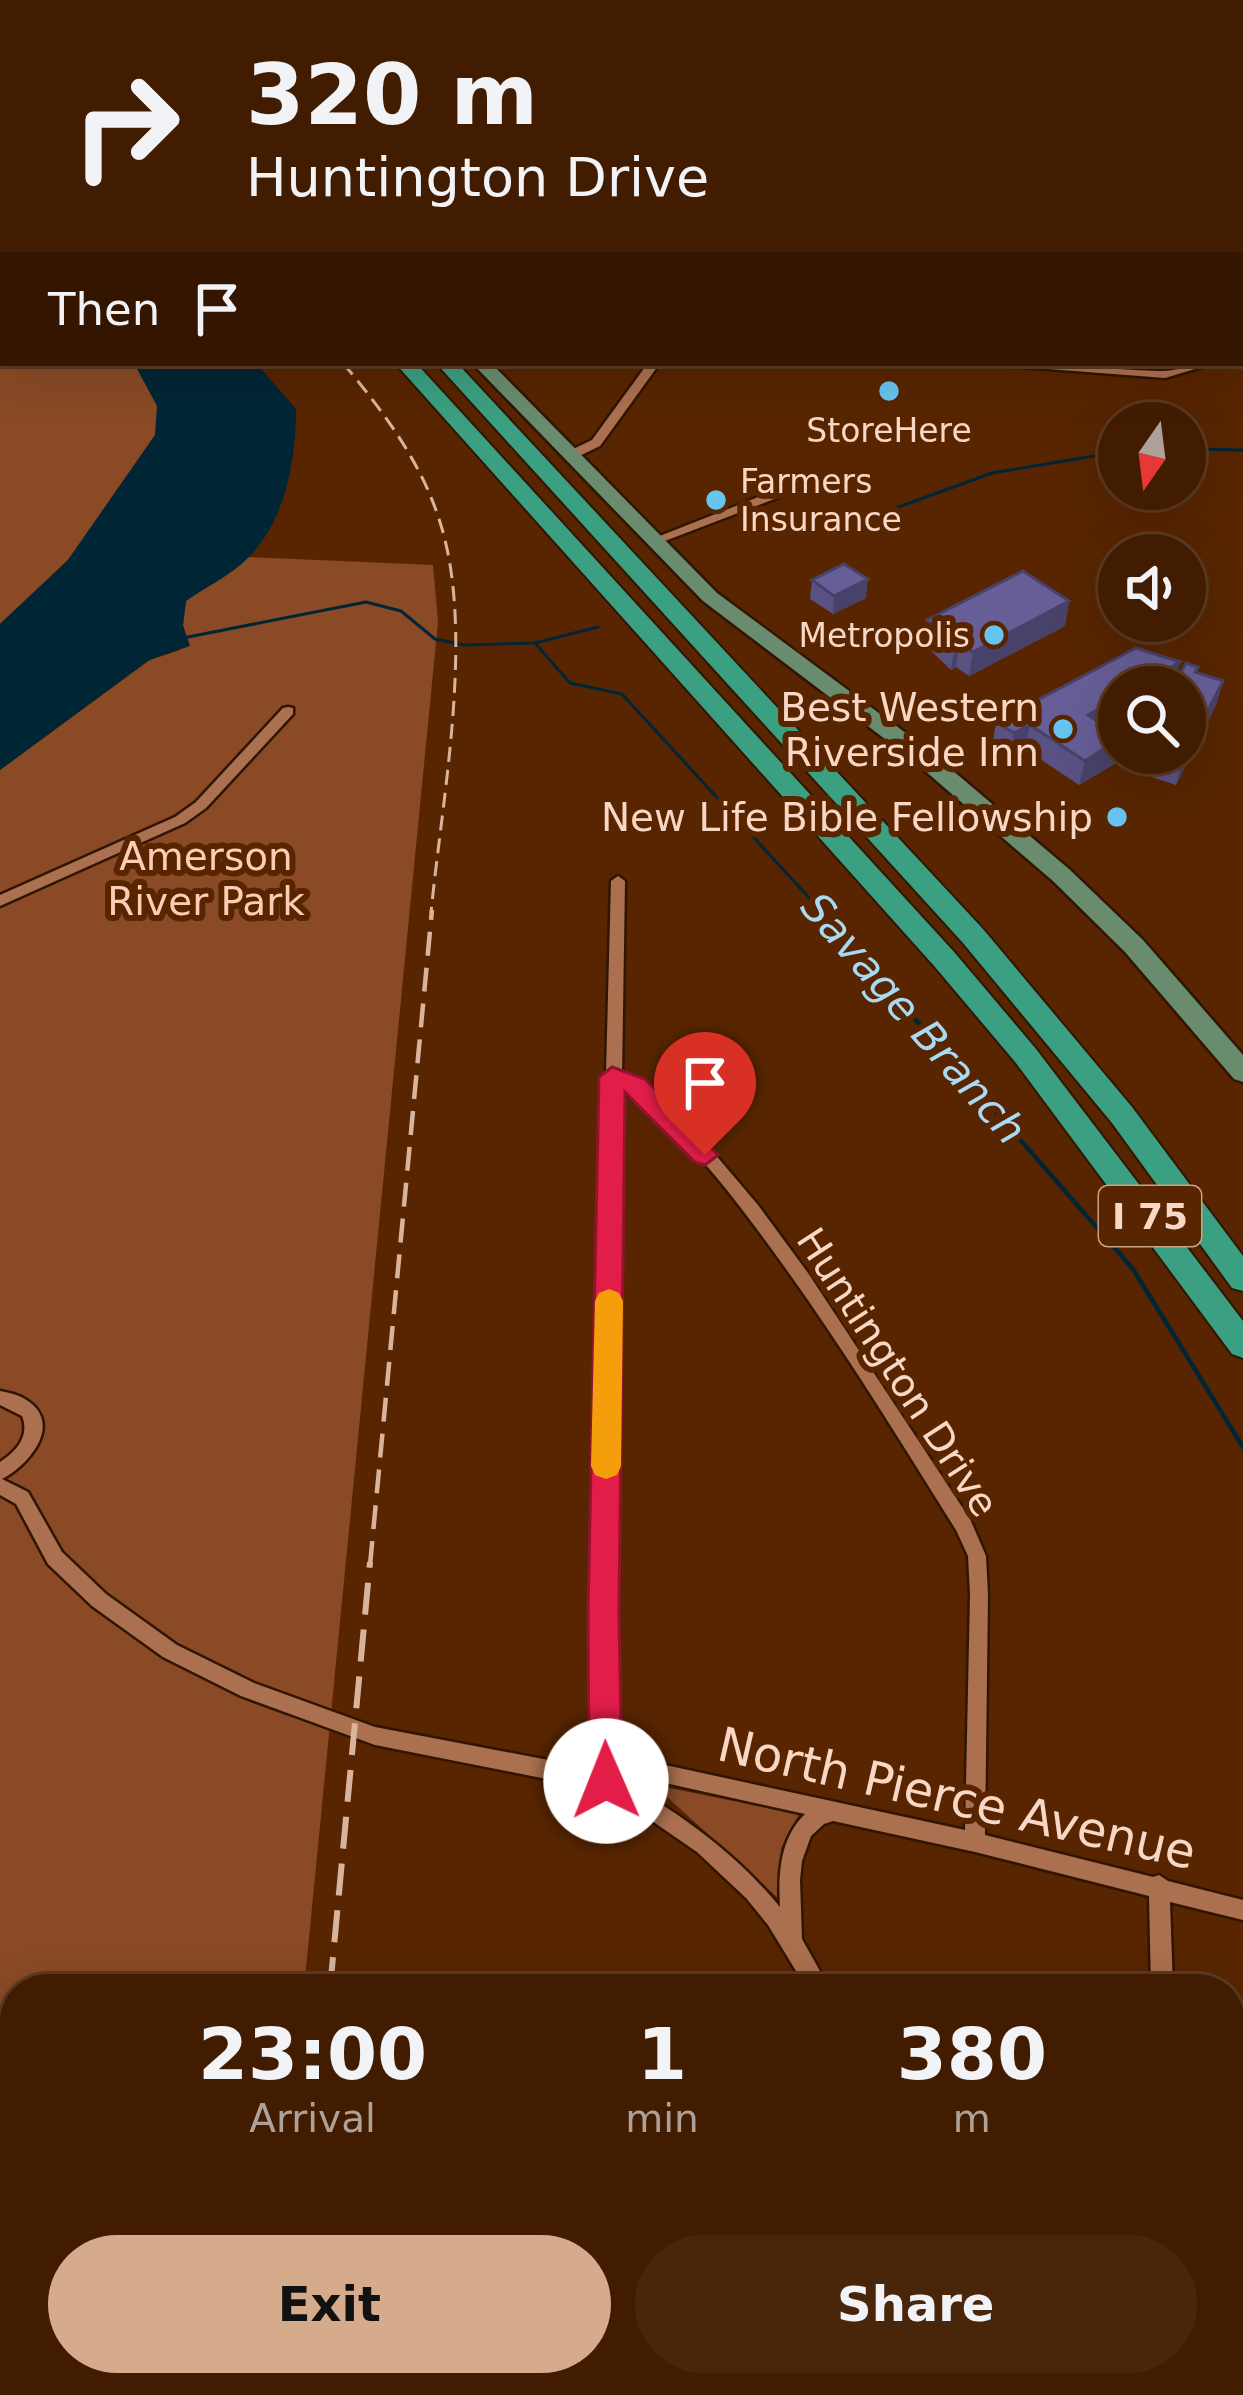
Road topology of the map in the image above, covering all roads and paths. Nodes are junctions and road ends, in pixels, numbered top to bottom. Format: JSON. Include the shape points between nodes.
{"nodes":[{"id":1,"x":408,"y":366,"type":"edge"},
{"id":2,"x":449,"y":366,"type":"edge"},
{"id":3,"x":484,"y":366,"type":"edge"},
{"id":4,"x":652,"y":366,"type":"edge"},
{"id":5,"x":1047,"y":366,"type":"edge"},
{"id":6,"x":1198,"y":366,"type":"edge"},
{"id":7,"x":569,"y":456,"type":"junction"},
{"id":8,"x":789,"y":489,"type":"dead end"},
{"id":9,"x":653,"y":541,"type":"junction"},
{"id":10,"x":288,"y":711,"type":"dead end"},
{"id":11,"x":618,"y":880,"type":"dead end"},
{"id":12,"x":0,"y":902,"type":"edge"},
{"id":13,"x":1243,"y":1072,"type":"edge"},
{"id":14,"x":612,"y":1077,"type":"junction"},
{"id":15,"x":1243,"y":1279,"type":"edge"},
{"id":16,"x":1243,"y":1345,"type":"edge"},
{"id":17,"x":3,"y":1396,"type":"edge"},
{"id":18,"x":30,"y":1447,"type":"junction"},
{"id":19,"x":0,"y":1472,"type":"edge"},
{"id":20,"x":0,"y":1486,"type":"edge"},
{"id":21,"x":22,"y":1498,"type":"junction"},
{"id":22,"x":606,"y":1781,"type":"junction"},
{"id":23,"x":835,"y":1810,"type":"junction"},
{"id":24,"x":975,"y":1842,"type":"junction"},
{"id":25,"x":1159,"y":1886,"type":"junction"},
{"id":26,"x":1243,"y":1910,"type":"edge"},
{"id":27,"x":793,"y":1940,"type":"junction"},
{"id":28,"x":811,"y":1974,"type":"edge"},
{"id":29,"x":1162,"y":1974,"type":"edge"}],
"edges":[{"from":1,"to":16,"type":"highway","number":"I 75","via":[[945,960]]},
{"from":2,"to":15,"type":"highway","number":"I 75","via":[[973,936],[1122,1114]]},
{"from":3,"to":7,"type":"main road"},
{"from":4,"to":7,"type":"street","via":[[596,442]]},
{"from":5,"to":6,"type":"street","via":[[1165,375]]},
{"from":7,"to":9,"type":"main road"},
{"from":8,"to":9,"type":"street"},
{"from":9,"to":13,"type":"main road","via":[[722,608],[918,753],[1057,871]]},
{"from":10,"to":12,"type":"street","via":[[180,820]]},
{"from":11,"to":14,"type":"street"},
{"from":14,"to":22,"type":"street"},
{"from":14,"to":24,"type":"street","name":"Huntington Drive","via":[[636,1086],[728,1181],[963,1525],[977,1556],[979,1595]]},
{"from":17,"to":18,"type":"street","via":[[32,1417]]},
{"from":18,"to":19,"type":"street"},
{"from":18,"to":21,"type":"street"},
{"from":20,"to":21,"type":"street"},
{"from":21,"to":22,"type":"street","name":"North Pierce Avenue","via":[[55,1558],[99,1600],[170,1652],[229,1682],[375,1736]]},
{"from":22,"to":23,"type":"street","name":"North Pierce Avenue","via":[[656,1772]]},
{"from":22,"to":27,"type":"street","via":[[720,1853]]},
{"from":23,"to":24,"type":"street","name":"North Pierce Avenue"},
{"from":23,"to":27,"type":"street","via":[[806,1822],[797,1838]]},
{"from":24,"to":25,"type":"street","name":"North Pierce Avenue"},
{"from":25,"to":26,"type":"street","name":"North Pierce Avenue"},
{"from":25,"to":29,"type":"street"},
{"from":27,"to":28,"type":"street"}]}
